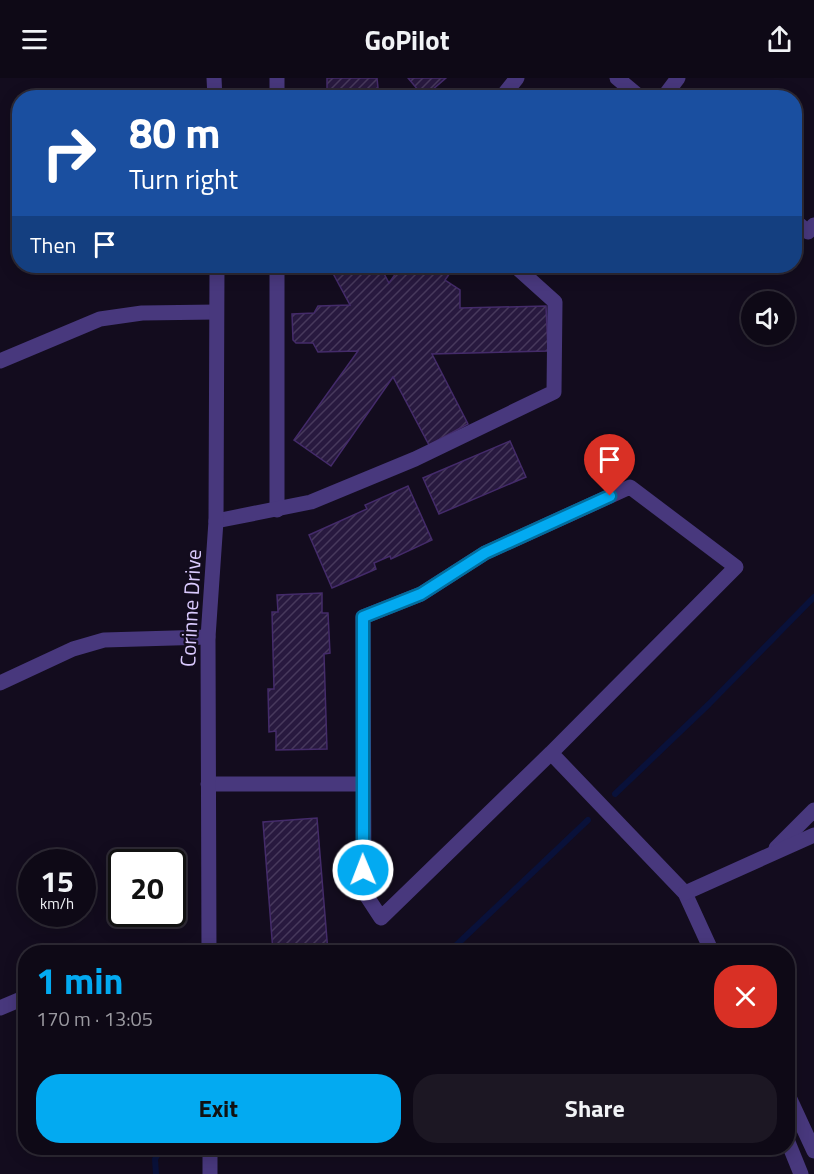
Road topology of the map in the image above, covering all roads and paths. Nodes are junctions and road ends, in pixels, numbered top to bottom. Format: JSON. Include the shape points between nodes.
{"nodes":[{"id":1,"x":617,"y":78,"type":"edge"},
{"id":2,"x":631,"y":90,"type":"edge"},
{"id":3,"x":217,"y":273,"type":"edge"},
{"id":4,"x":277,"y":273,"type":"edge"},
{"id":5,"x":523,"y":273,"type":"edge"},
{"id":6,"x":216,"y":312,"type":"junction"},
{"id":7,"x":0,"y":362,"type":"edge"},
{"id":8,"x":277,"y":510,"type":"junction"},
{"id":9,"x":216,"y":521,"type":"junction"},
{"id":10,"x":208,"y":637,"type":"junction"},
{"id":11,"x":0,"y":683,"type":"edge"},
{"id":12,"x":551,"y":753,"type":"junction"},
{"id":13,"x":208,"y":784,"type":"junction"},
{"id":14,"x":361,"y":784,"type":"junction"},
{"id":15,"x":814,"y":810,"type":"edge"},
{"id":16,"x":814,"y":835,"type":"edge"},
{"id":17,"x":770,"y":854,"type":"junction"},
{"id":18,"x":685,"y":893,"type":"junction"},
{"id":19,"x":209,"y":945,"type":"edge"},
{"id":20,"x":709,"y":945,"type":"edge"},
{"id":21,"x":18,"y":1000,"type":"edge"},
{"id":22,"x":0,"y":1008,"type":"edge"},
{"id":23,"x":795,"y":1110,"type":"edge"},
{"id":24,"x":814,"y":1151,"type":"edge"},
{"id":25,"x":210,"y":1155,"type":"edge"},
{"id":26,"x":793,"y":1155,"type":"edge"},
{"id":27,"x":210,"y":1174,"type":"edge"},
{"id":28,"x":801,"y":1174,"type":"edge"}],
"edges":[{"from":1,"to":2,"type":"street"},
{"from":3,"to":6,"type":"street","name":"Corinne Drive"},
{"from":4,"to":8,"type":"street"},
{"from":5,"to":8,"type":"street","via":[[555,302],[554,392],[354,485]]},
{"from":6,"to":7,"type":"street","via":[[142,313],[100,319]]},
{"from":6,"to":9,"type":"street","name":"Corinne Drive"},
{"from":8,"to":9,"type":"street"},
{"from":9,"to":10,"type":"street","name":"Corinne Drive"},
{"from":10,"to":11,"type":"street","via":[[104,640]]},
{"from":10,"to":13,"type":"street","name":"Corinne Drive"},
{"from":12,"to":14,"type":"street","via":[[381,918],[363,892]]},
{"from":12,"to":14,"type":"street","via":[[736,567],[630,487],[485,553],[421,594],[363,617]]},
{"from":12,"to":18,"type":"street"},
{"from":13,"to":14,"type":"street"},
{"from":13,"to":19,"type":"street","name":"Corinne Drive"},
{"from":15,"to":17,"type":"street"},
{"from":16,"to":17,"type":"street"},
{"from":17,"to":18,"type":"street"},
{"from":18,"to":20,"type":"street"},
{"from":21,"to":22,"type":"street"},
{"from":23,"to":24,"type":"street"},
{"from":25,"to":27,"type":"street"},
{"from":26,"to":28,"type":"street"}]}
